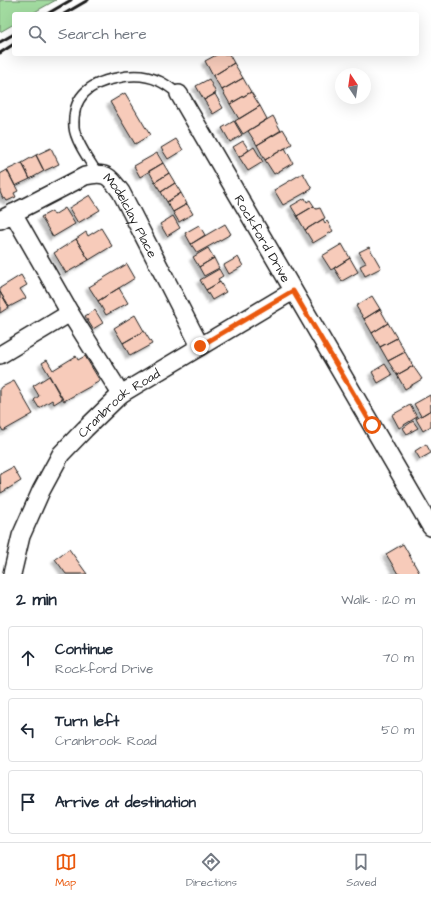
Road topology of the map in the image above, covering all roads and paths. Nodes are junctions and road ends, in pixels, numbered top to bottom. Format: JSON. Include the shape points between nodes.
{"nodes":[{"id":1,"x":180,"y":94,"type":"joint"},
{"id":2,"x":97,"y":173,"type":"junction"},
{"id":3,"x":7,"y":216,"type":"edge"},
{"id":4,"x":293,"y":291,"type":"junction"},
{"id":5,"x":70,"y":313,"type":"junction"},
{"id":6,"x":200,"y":346,"type":"junction"},
{"id":7,"x":0,"y":355,"type":"edge"},
{"id":8,"x":121,"y":394,"type":"junction"},
{"id":9,"x":431,"y":527,"type":"edge"},
{"id":10,"x":12,"y":574,"type":"edge"}],
"edges":[{"from":1,"to":2,"type":"lane","via":[[159,81],[128,76],[92,86],[83,94],[75,112],[74,128]]},
{"from":1,"to":4,"type":"street","name":"Rockford Drive"},
{"from":2,"to":3,"type":"street","name":"Modelclay Place","via":[[85,176]]},
{"from":2,"to":6,"type":"street","name":"Modelclay Place","via":[[111,178],[121,192]]},
{"from":3,"to":5,"type":"street","name":"Modelclay Place"},
{"from":4,"to":6,"type":"street","name":"Cranbrook Road"},
{"from":4,"to":9,"type":"street","name":"Rockford Drive"},
{"from":5,"to":7,"type":"street"},
{"from":5,"to":8,"type":"street","name":"Modelclay Place"},
{"from":6,"to":8,"type":"street","name":"Cranbrook Road"},
{"from":8,"to":10,"type":"street","name":"Cranbrook Road","via":[[61,454],[41,491],[22,536]]}]}
